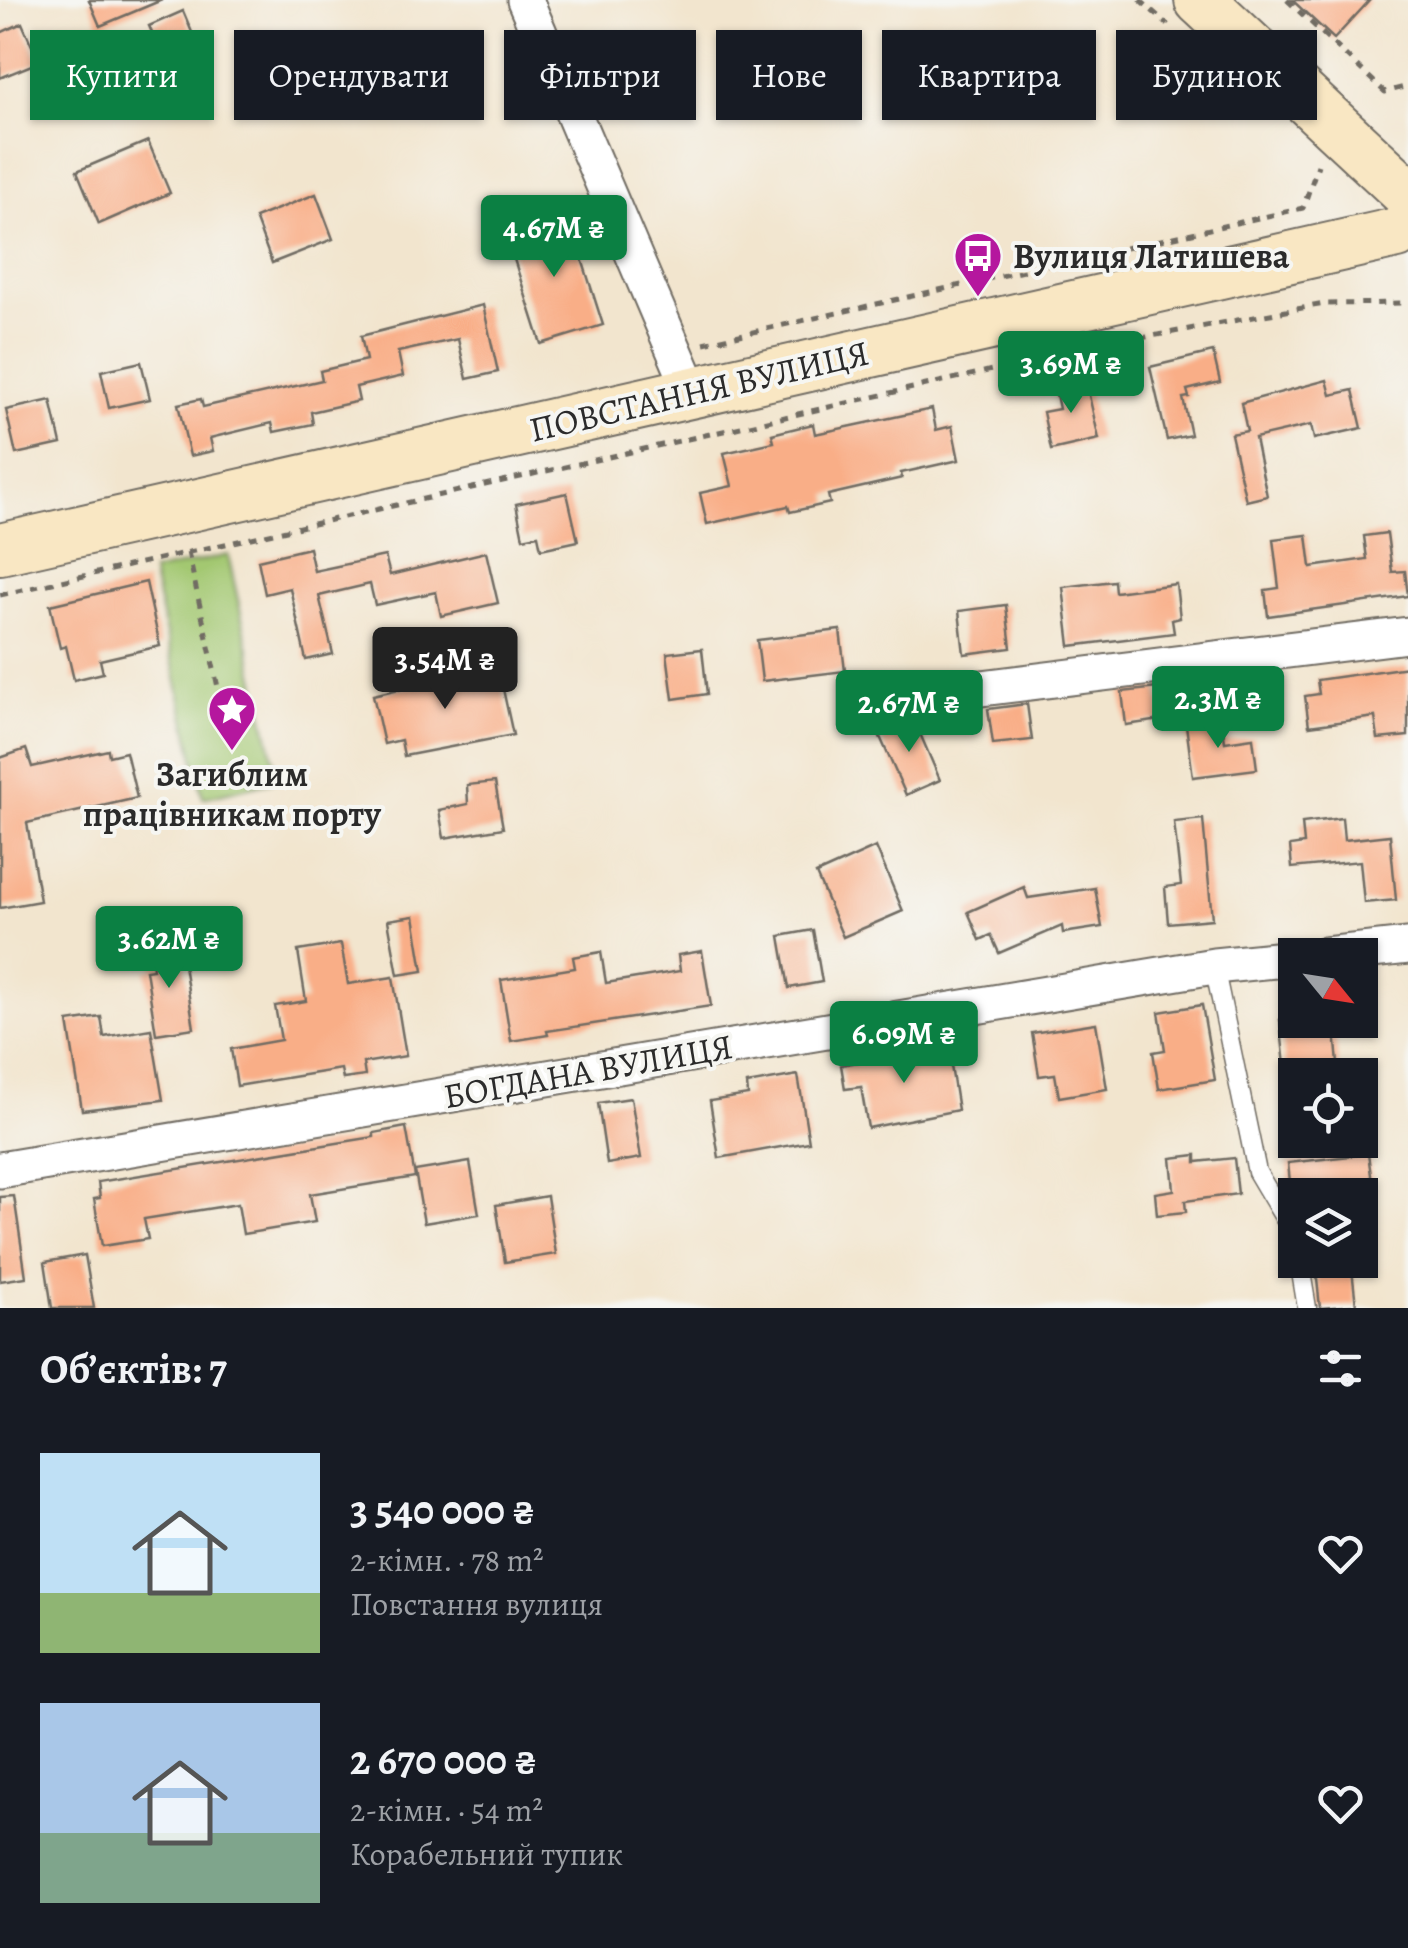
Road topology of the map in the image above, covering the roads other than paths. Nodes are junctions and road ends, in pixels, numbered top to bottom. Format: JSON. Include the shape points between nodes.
{"nodes":[{"id":1,"x":525,"y":0,"type":"edge"},
{"id":2,"x":1200,"y":0,"type":"edge"},
{"id":3,"x":1405,"y":220,"type":"edge"},
{"id":4,"x":692,"y":392,"type":"junction"},
{"id":5,"x":0,"y":549,"type":"edge"},
{"id":6,"x":1408,"y":635,"type":"edge"},
{"id":7,"x":925,"y":695,"type":"dead end"},
{"id":8,"x":1408,"y":946,"type":"edge"},
{"id":9,"x":1378,"y":949,"type":"edge"},
{"id":10,"x":1278,"y":960,"type":"edge"},
{"id":11,"x":1214,"y":966,"type":"junction"},
{"id":12,"x":0,"y":1170,"type":"edge"},
{"id":13,"x":1278,"y":1207,"type":"edge"},
{"id":14,"x":1302,"y":1278,"type":"edge"},
{"id":15,"x":1307,"y":1308,"type":"edge"}],
"edges":[{"from":1,"to":4,"type":"street"},
{"from":2,"to":3,"type":"street"},
{"from":3,"to":4,"type":"street","name":"ПОВСТАННЯ ВУЛИЦЯ"},
{"from":4,"to":5,"type":"street","name":"ПОВСТАННЯ ВУЛИЦЯ"},
{"from":6,"to":7,"type":"street"},
{"from":8,"to":9,"type":"street"},
{"from":10,"to":11,"type":"street","name":"БОГДАНА ВУЛИЦЯ"},
{"from":11,"to":12,"type":"street","name":"БОГДАНА ВУЛИЦЯ"},
{"from":11,"to":13,"type":"lane","via":[[1257,1172]]},
{"from":14,"to":15,"type":"lane"}]}
